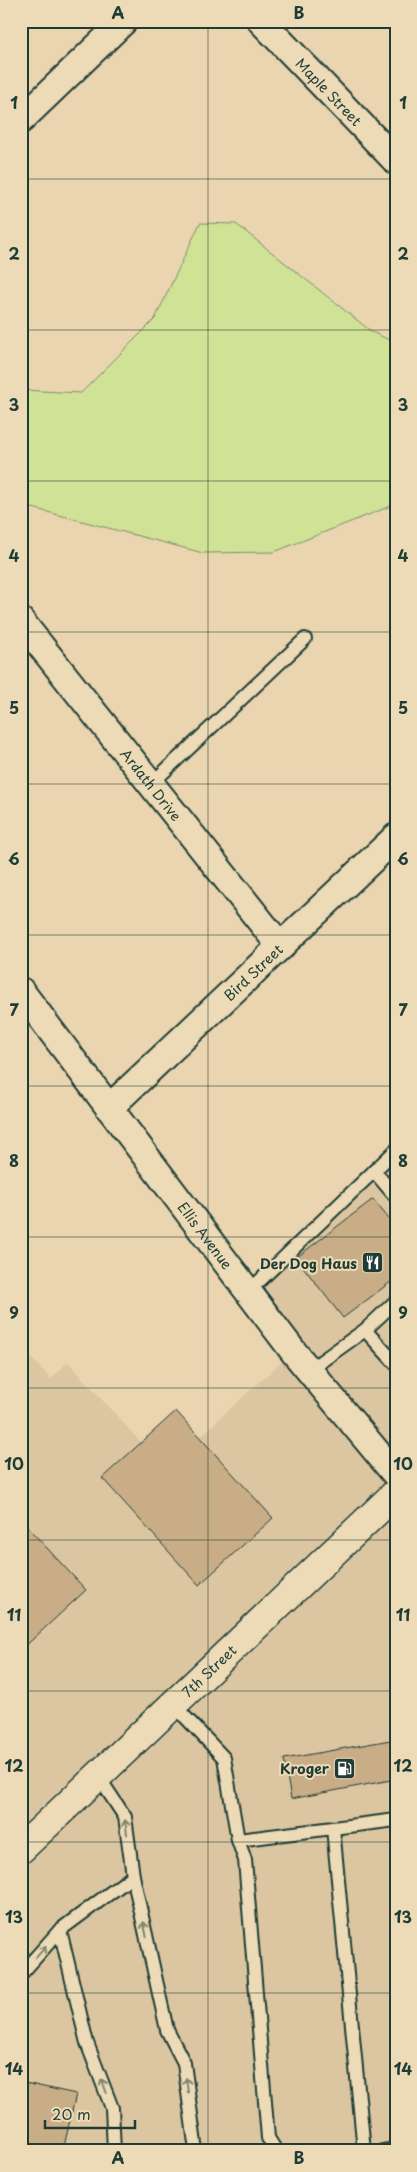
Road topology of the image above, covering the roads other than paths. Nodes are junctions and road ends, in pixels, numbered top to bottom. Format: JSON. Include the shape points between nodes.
{"nodes":[{"id":1,"x":124,"y":21,"type":"edge"},
{"id":2,"x":261,"y":21,"type":"edge"},
{"id":3,"x":21,"y":120,"type":"edge"},
{"id":4,"x":396,"y":161,"type":"edge"},
{"id":5,"x":21,"y":621,"type":"edge"},
{"id":6,"x":305,"y":639,"type":"dead end"},
{"id":7,"x":151,"y":784,"type":"junction"},
{"id":8,"x":396,"y":837,"type":"edge"},
{"id":9,"x":282,"y":948,"type":"junction"},
{"id":10,"x":21,"y":991,"type":"edge"},
{"id":11,"x":110,"y":1108,"type":"junction"},
{"id":12,"x":396,"y":1150,"type":"edge"},
{"id":13,"x":374,"y":1171,"type":"junction"},
{"id":14,"x":396,"y":1197,"type":"edge"},
{"id":15,"x":248,"y":1292,"type":"junction"},
{"id":16,"x":396,"y":1301,"type":"edge"},
{"id":17,"x":365,"y":1330,"type":"junction"},
{"id":18,"x":396,"y":1364,"type":"edge"},
{"id":19,"x":309,"y":1370,"type":"junction"},
{"id":20,"x":396,"y":1476,"type":"edge"},
{"id":21,"x":396,"y":1493,"type":"edge"},
{"id":22,"x":173,"y":1704,"type":"junction"},
{"id":23,"x":98,"y":1776,"type":"junction"},
{"id":24,"x":396,"y":1820,"type":"edge"},
{"id":25,"x":333,"y":1828,"type":"junction"},
{"id":26,"x":238,"y":1840,"type":"junction"},
{"id":27,"x":21,"y":1848,"type":"edge"},
{"id":28,"x":133,"y":1876,"type":"junction"},
{"id":29,"x":60,"y":1930,"type":"junction"},
{"id":30,"x":21,"y":1974,"type":"edge"},
{"id":31,"x":396,"y":2149,"type":"edge"},
{"id":32,"x":114,"y":2151,"type":"edge"},
{"id":33,"x":196,"y":2151,"type":"edge"},
{"id":34,"x":276,"y":2151,"type":"edge"},
{"id":35,"x":364,"y":2151,"type":"edge"},
{"id":36,"x":382,"y":2151,"type":"edge"}],
"edges":[{"from":1,"to":3,"type":"street"},
{"from":2,"to":4,"type":"street","name":"Maple Street"},
{"from":5,"to":7,"type":"street","name":"Ardath Drive"},
{"from":6,"to":7,"type":"lane"},
{"from":7,"to":9,"type":"street","name":"Ardath Drive"},
{"from":8,"to":9,"type":"street","name":"Bird Street"},
{"from":9,"to":11,"type":"street","name":"Bird Street"},
{"from":10,"to":11,"type":"street","name":"Ellis Avenue"},
{"from":11,"to":15,"type":"street","name":"Ellis Avenue"},
{"from":12,"to":13,"type":"lane"},
{"from":13,"to":14,"type":"lane"},
{"from":13,"to":15,"type":"lane"},
{"from":15,"to":19,"type":"street","name":"Ellis Avenue"},
{"from":16,"to":17,"type":"lane"},
{"from":17,"to":18,"type":"lane"},
{"from":17,"to":19,"type":"lane"},
{"from":19,"to":20,"type":"street","name":"Ellis Avenue"},
{"from":21,"to":22,"type":"main road","name":"7th Street"},
{"from":22,"to":23,"type":"main road","name":"7th Street"},
{"from":22,"to":26,"type":"lane","via":[[224,1758]]},
{"from":23,"to":27,"type":"main road","name":"7th Street"},
{"from":28,"to":23,"type":"lane","one_way":true,"via":[[125,1817]]},
{"from":24,"to":25,"type":"lane"},
{"from":25,"to":26,"type":"lane"},
{"from":25,"to":35,"type":"lane"},
{"from":26,"to":34,"type":"lane","via":[[244,1860],[268,2138]]},
{"from":28,"to":29,"type":"lane"},
{"from":33,"to":28,"type":"lane","one_way":true,"via":[[184,2063],[167,2030]]},
{"from":30,"to":29,"type":"lane","one_way":true},
{"from":32,"to":29,"type":"lane","one_way":true,"via":[[112,2108],[87,2042]]},
{"from":31,"to":36,"type":"lane"}]}
